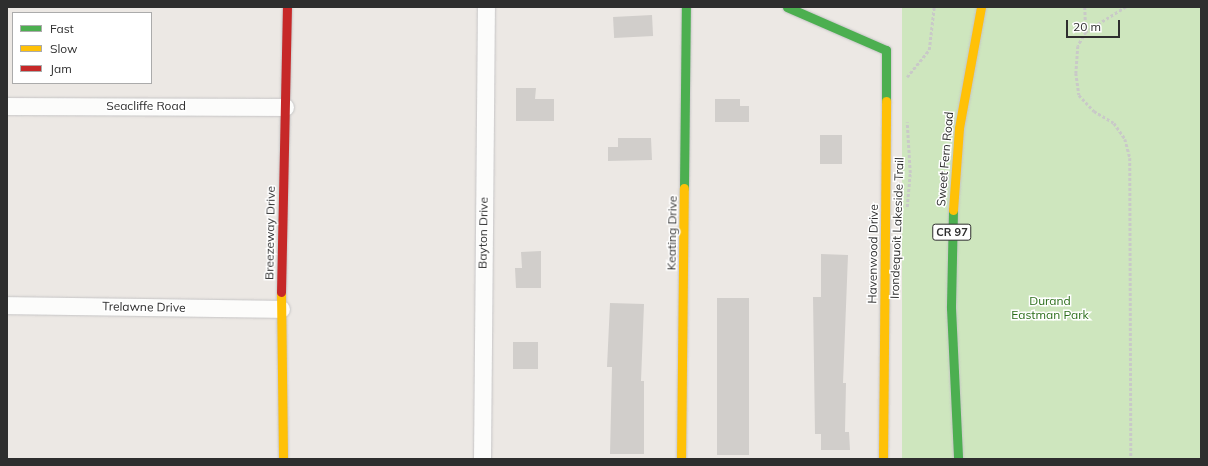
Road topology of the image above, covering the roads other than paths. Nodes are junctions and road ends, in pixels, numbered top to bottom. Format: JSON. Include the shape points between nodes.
{"nodes":[{"id":1,"x":287,"y":7,"type":"edge"},
{"id":2,"x":486,"y":7,"type":"edge"},
{"id":3,"x":686,"y":7,"type":"edge"},
{"id":4,"x":787,"y":7,"type":"edge"},
{"id":5,"x":980,"y":7,"type":"edge"},
{"id":6,"x":7,"y":106,"type":"edge"},
{"id":7,"x":285,"y":107,"type":"junction"},
{"id":8,"x":7,"y":305,"type":"edge"},
{"id":9,"x":281,"y":309,"type":"junction"},
{"id":10,"x":283,"y":459,"type":"edge"},
{"id":11,"x":482,"y":459,"type":"edge"},
{"id":12,"x":681,"y":459,"type":"edge"},
{"id":13,"x":883,"y":459,"type":"edge"},
{"id":14,"x":958,"y":459,"type":"edge"}],
"edges":[{"from":1,"to":7,"type":"street","name":"Breezeway Drive"},
{"from":2,"to":11,"type":"street","name":"Bayton Drive"},
{"from":3,"to":12,"type":"street","name":"Keating Drive"},
{"from":4,"to":13,"type":"street","name":"Havenwood Drive","via":[[886,50]]},
{"from":5,"to":14,"type":"street","name":"Sweet Fern Road","number":"CR 97","via":[[959,128],[952,218],[951,308]]},
{"from":6,"to":7,"type":"street","name":"Seacliffe Road"},
{"from":7,"to":9,"type":"street","name":"Breezeway Drive"},
{"from":8,"to":9,"type":"street","name":"Trelawne Drive"},
{"from":9,"to":10,"type":"street","name":"Breezeway Drive"}]}
